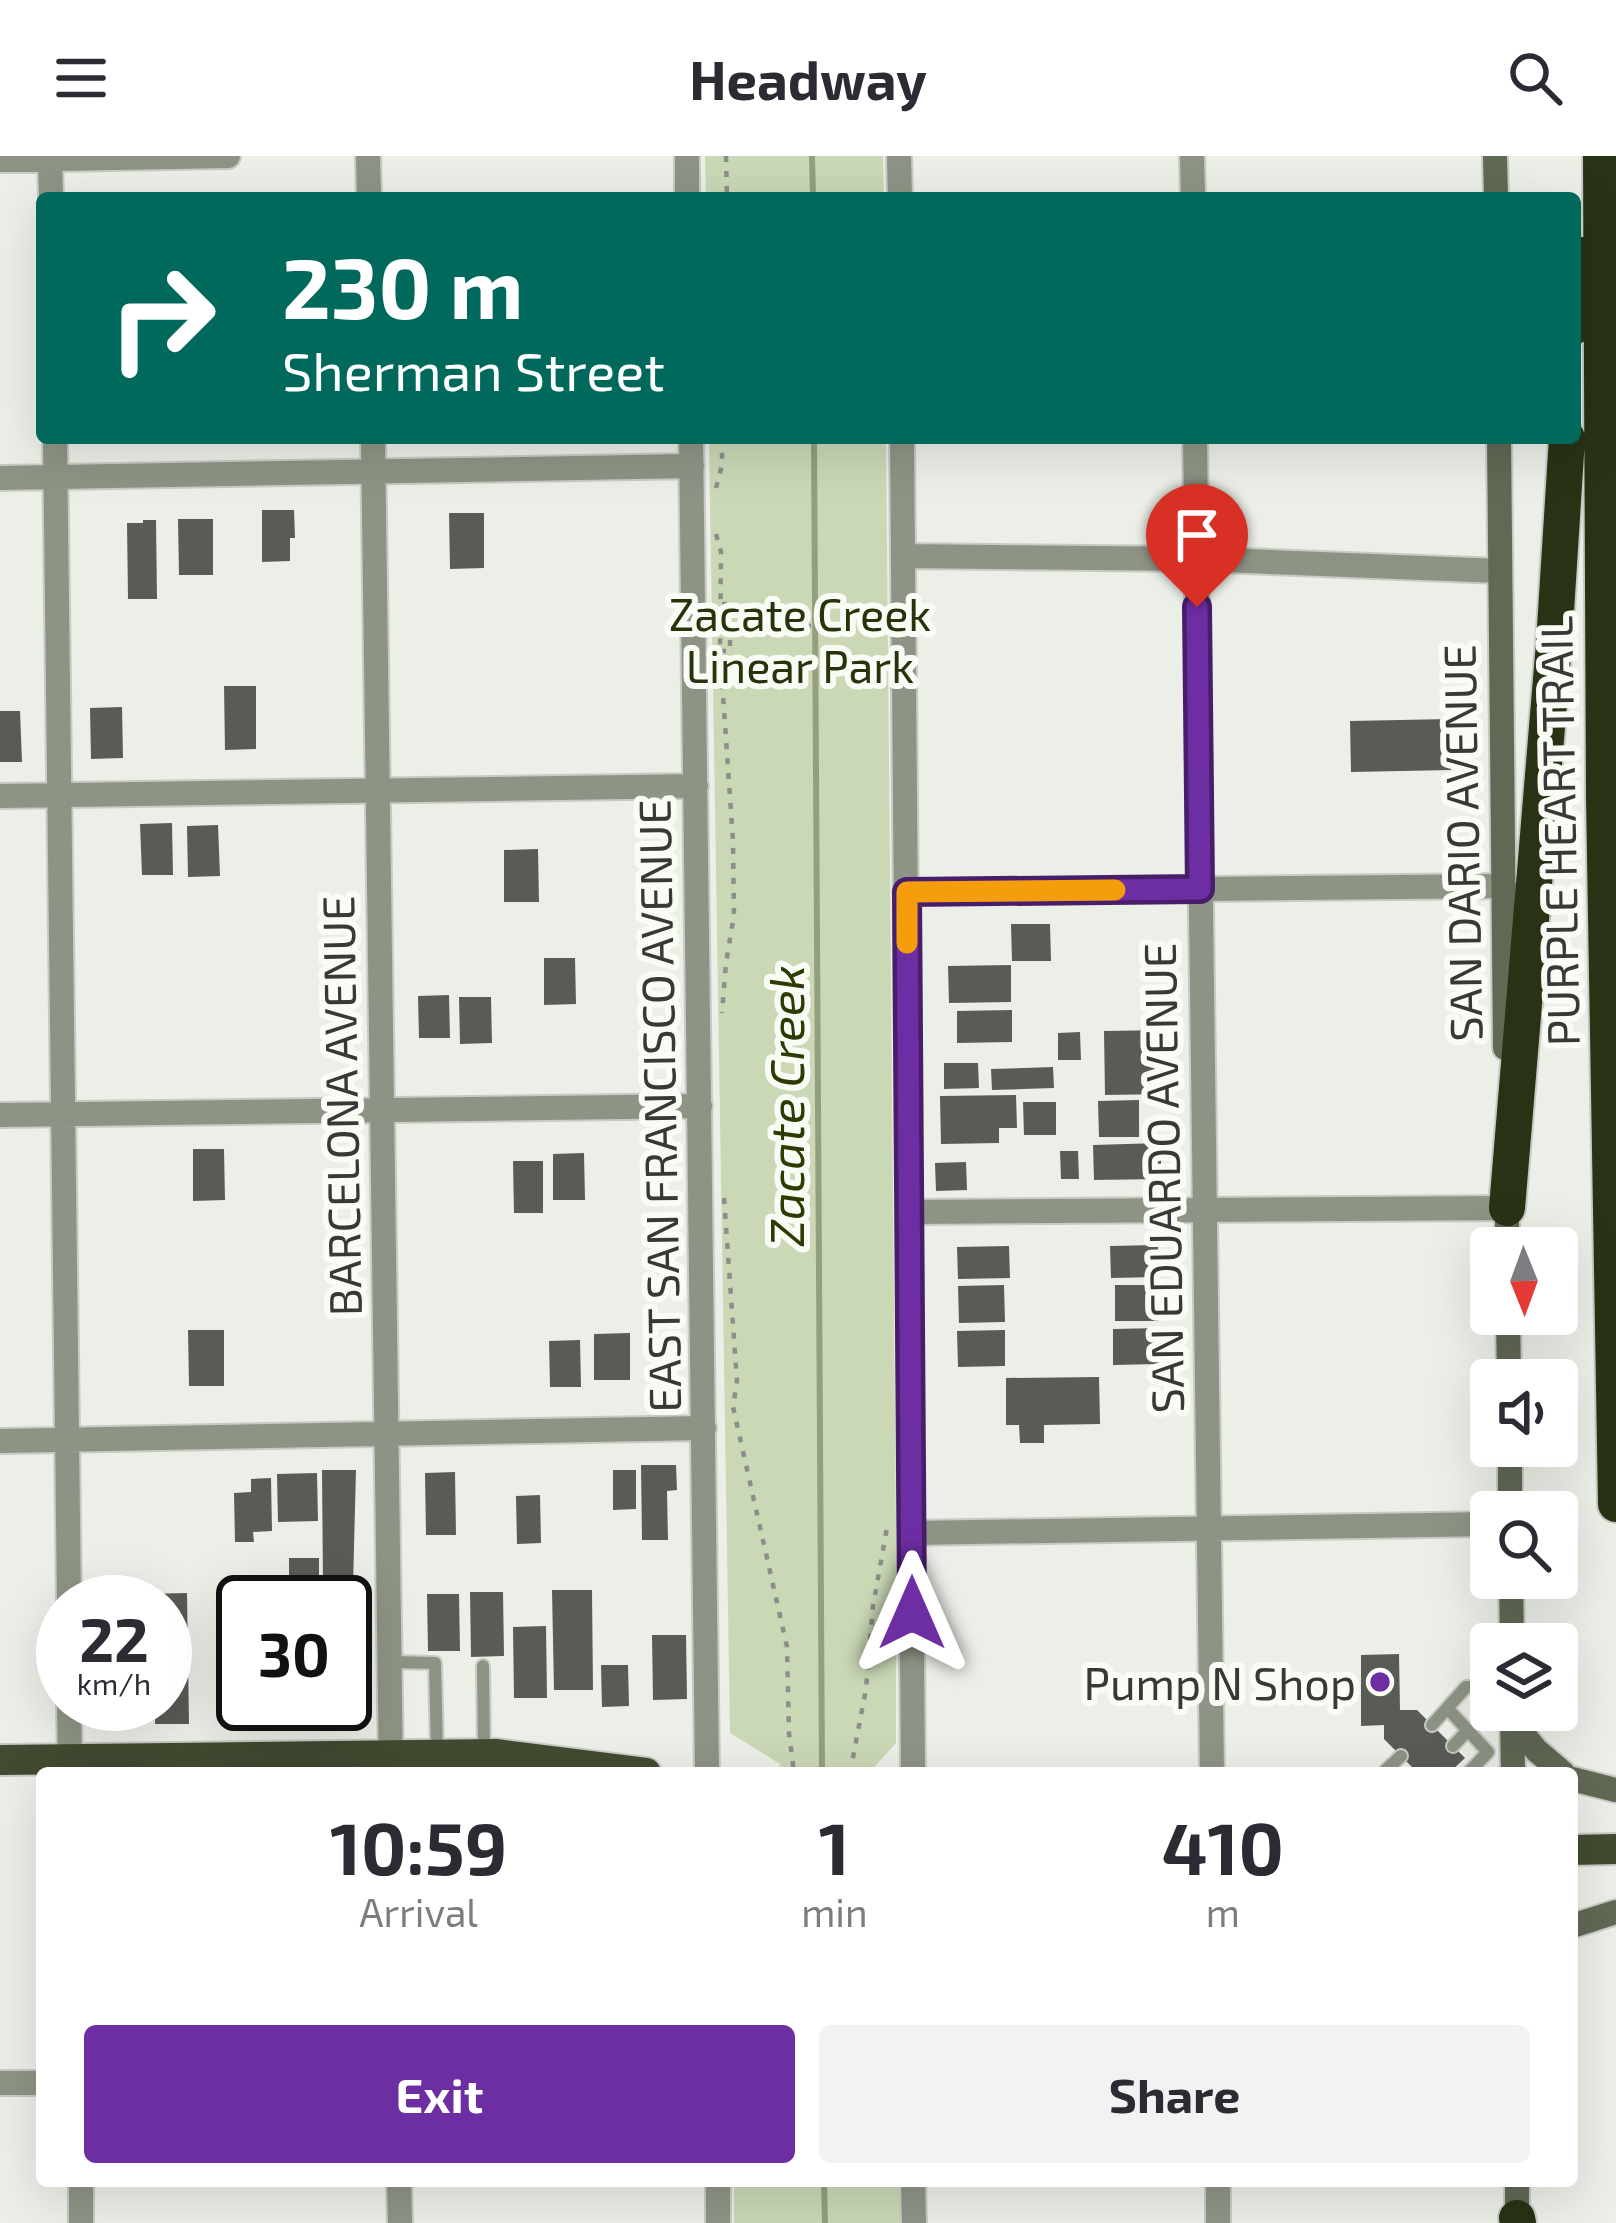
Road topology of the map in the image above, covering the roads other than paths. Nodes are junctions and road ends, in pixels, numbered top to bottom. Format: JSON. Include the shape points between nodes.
{"nodes":[{"id":1,"x":228,"y":156,"type":"edge"},
{"id":2,"x":368,"y":156,"type":"edge"},
{"id":3,"x":687,"y":156,"type":"edge"},
{"id":4,"x":899,"y":156,"type":"edge"},
{"id":5,"x":1192,"y":156,"type":"edge"},
{"id":6,"x":1496,"y":156,"type":"edge"},
{"id":7,"x":1586,"y":156,"type":"edge"},
{"id":8,"x":1601,"y":156,"type":"edge"},
{"id":9,"x":50,"y":158,"type":"edge"},
{"id":10,"x":0,"y":160,"type":"edge"},
{"id":11,"x":51,"y":192,"type":"edge"},
{"id":12,"x":369,"y":192,"type":"edge"},
{"id":13,"x":687,"y":192,"type":"edge"},
{"id":14,"x":900,"y":192,"type":"edge"},
{"id":15,"x":1192,"y":192,"type":"edge"},
{"id":16,"x":1496,"y":192,"type":"edge"},
{"id":17,"x":1581,"y":233,"type":"edge"},
{"id":18,"x":55,"y":444,"type":"edge"},
{"id":19,"x":373,"y":444,"type":"edge"},
{"id":20,"x":692,"y":444,"type":"edge"},
{"id":21,"x":902,"y":444,"type":"edge"},
{"id":22,"x":1195,"y":444,"type":"edge"},
{"id":23,"x":1498,"y":444,"type":"edge"},
{"id":24,"x":1568,"y":444,"type":"edge"},
{"id":25,"x":692,"y":466,"type":"junction"},
{"id":26,"x":374,"y":472,"type":"junction"},
{"id":27,"x":56,"y":477,"type":"junction"},
{"id":28,"x":0,"y":478,"type":"edge"},
{"id":29,"x":904,"y":556,"type":"junction"},
{"id":30,"x":1196,"y":560,"type":"junction"},
{"id":31,"x":1500,"y":571,"type":"junction"},
{"id":32,"x":697,"y":786,"type":"junction"},
{"id":33,"x":378,"y":791,"type":"junction"},
{"id":34,"x":60,"y":795,"type":"junction"},
{"id":35,"x":0,"y":796,"type":"edge"},
{"id":36,"x":1504,"y":886,"type":"junction"},
{"id":37,"x":1200,"y":889,"type":"junction"},
{"id":38,"x":907,"y":892,"type":"junction"},
{"id":39,"x":700,"y":1106,"type":"junction"},
{"id":40,"x":382,"y":1110,"type":"junction"},
{"id":41,"x":64,"y":1114,"type":"junction"},
{"id":42,"x":0,"y":1115,"type":"edge"},
{"id":43,"x":1507,"y":1208,"type":"junction"},
{"id":44,"x":1204,"y":1209,"type":"junction"},
{"id":45,"x":909,"y":1212,"type":"junction"},
{"id":46,"x":1507,"y":1227,"type":"edge"},
{"id":47,"x":704,"y":1428,"type":"junction"},
{"id":48,"x":386,"y":1434,"type":"junction"},
{"id":49,"x":69,"y":1439,"type":"junction"},
{"id":50,"x":0,"y":1441,"type":"edge"},
{"id":51,"x":1616,"y":1504,"type":"edge"},
{"id":52,"x":1470,"y":1524,"type":"edge"},
{"id":53,"x":1210,"y":1528,"type":"junction"},
{"id":54,"x":912,"y":1533,"type":"junction"},
{"id":55,"x":69,"y":1575,"type":"edge"},
{"id":56,"x":388,"y":1662,"type":"junction"},
{"id":57,"x":482,"y":1666,"type":"dead end"},
{"id":58,"x":1470,"y":1687,"type":"edge"},
{"id":59,"x":1448,"y":1709,"type":"junction"},
{"id":60,"x":1432,"y":1725,"type":"dead end"},
{"id":61,"x":1468,"y":1730,"type":"junction"},
{"id":62,"x":69,"y":1731,"type":"edge"},
{"id":63,"x":1523,"y":1731,"type":"edge"},
{"id":64,"x":1453,"y":1746,"type":"dead end"},
{"id":65,"x":437,"y":1754,"type":"junction"},
{"id":66,"x":484,"y":1754,"type":"junction"},
{"id":67,"x":1401,"y":1756,"type":"dead end"},
{"id":68,"x":1505,"y":1758,"type":"edge"},
{"id":69,"x":0,"y":1760,"type":"edge"},
{"id":70,"x":391,"y":1764,"type":"edge"},
{"id":71,"x":69,"y":1766,"type":"edge"},
{"id":72,"x":605,"y":1767,"type":"edge"},
{"id":73,"x":707,"y":1767,"type":"edge"},
{"id":74,"x":913,"y":1767,"type":"edge"},
{"id":75,"x":1213,"y":1767,"type":"edge"},
{"id":76,"x":1391,"y":1767,"type":"edge"},
{"id":77,"x":1556,"y":1767,"type":"edge"},
{"id":78,"x":1578,"y":1780,"type":"edge"},
{"id":79,"x":1616,"y":1790,"type":"edge"},
{"id":80,"x":1616,"y":1849,"type":"edge"},
{"id":81,"x":1578,"y":1850,"type":"edge"},
{"id":82,"x":1616,"y":1912,"type":"edge"},
{"id":83,"x":1578,"y":1924,"type":"edge"},
{"id":84,"x":0,"y":2083,"type":"edge"},
{"id":85,"x":36,"y":2083,"type":"edge"},
{"id":86,"x":81,"y":2187,"type":"edge"},
{"id":87,"x":399,"y":2187,"type":"edge"},
{"id":88,"x":718,"y":2187,"type":"edge"},
{"id":89,"x":913,"y":2187,"type":"edge"},
{"id":90,"x":1218,"y":2187,"type":"edge"},
{"id":91,"x":1516,"y":2187,"type":"edge"},
{"id":92,"x":1518,"y":2222,"type":"edge"},
{"id":93,"x":81,"y":2223,"type":"edge"},
{"id":94,"x":400,"y":2223,"type":"edge"},
{"id":95,"x":718,"y":2223,"type":"edge"},
{"id":96,"x":914,"y":2223,"type":"edge"},
{"id":97,"x":1218,"y":2223,"type":"edge"}],
"edges":[{"from":1,"to":9,"type":"street"},
{"from":2,"to":12,"type":"street"},
{"from":3,"to":13,"type":"street"},
{"from":4,"to":14,"type":"street"},
{"from":5,"to":15,"type":"street"},
{"from":6,"to":16,"type":"main road"},
{"from":7,"to":17,"type":"highway"},
{"from":8,"to":51,"type":"highway","name":"PURPLE HEART TRAIL"},
{"from":9,"to":10,"type":"street"},
{"from":9,"to":11,"type":"street"},
{"from":18,"to":27,"type":"street"},
{"from":19,"to":26,"type":"street","name":"BARCELONA AVENUE"},
{"from":20,"to":25,"type":"street","name":"EAST SAN FRANCISCO AVENUE"},
{"from":21,"to":29,"type":"street"},
{"from":22,"to":30,"type":"street","name":"SAN EDUARDO AVENUE"},
{"from":23,"to":31,"type":"main road","name":"SAN DARIO AVENUE"},
{"from":24,"to":43,"type":"highway"},
{"from":25,"to":26,"type":"street"},
{"from":25,"to":32,"type":"street","name":"EAST SAN FRANCISCO AVENUE"},
{"from":26,"to":27,"type":"street"},
{"from":26,"to":33,"type":"street","name":"BARCELONA AVENUE"},
{"from":27,"to":28,"type":"street"},
{"from":27,"to":34,"type":"street"},
{"from":29,"to":30,"type":"street"},
{"from":29,"to":38,"type":"street"},
{"from":30,"to":31,"type":"street"},
{"from":30,"to":37,"type":"street","name":"SAN EDUARDO AVENUE"},
{"from":31,"to":36,"type":"main road","name":"SAN DARIO AVENUE"},
{"from":32,"to":33,"type":"street"},
{"from":32,"to":39,"type":"street","name":"EAST SAN FRANCISCO AVENUE"},
{"from":33,"to":34,"type":"street"},
{"from":33,"to":40,"type":"street","name":"BARCELONA AVENUE"},
{"from":34,"to":35,"type":"street"},
{"from":34,"to":41,"type":"street"},
{"from":36,"to":37,"type":"street"},
{"from":36,"to":43,"type":"main road","name":"SAN DARIO AVENUE"},
{"from":37,"to":38,"type":"street"},
{"from":37,"to":44,"type":"street","name":"SAN EDUARDO AVENUE"},
{"from":38,"to":45,"type":"street"},
{"from":39,"to":40,"type":"street"},
{"from":39,"to":47,"type":"street","name":"EAST SAN FRANCISCO AVENUE"},
{"from":40,"to":41,"type":"street"},
{"from":40,"to":48,"type":"street","name":"BARCELONA AVENUE"},
{"from":41,"to":42,"type":"street"},
{"from":41,"to":49,"type":"street"},
{"from":43,"to":44,"type":"street"},
{"from":43,"to":46,"type":"main road","name":"SAN DARIO AVENUE"},
{"from":44,"to":45,"type":"street"},
{"from":44,"to":53,"type":"street","name":"SAN EDUARDO AVENUE"},
{"from":45,"to":54,"type":"street"},
{"from":47,"to":48,"type":"street"},
{"from":47,"to":73,"type":"street","name":"EAST SAN FRANCISCO AVENUE"},
{"from":48,"to":49,"type":"street"},
{"from":48,"to":56,"type":"street","name":"BARCELONA AVENUE"},
{"from":49,"to":50,"type":"street"},
{"from":49,"to":55,"type":"street"},
{"from":52,"to":53,"type":"street"},
{"from":53,"to":54,"type":"street"},
{"from":53,"to":75,"type":"street","name":"SAN EDUARDO AVENUE"},
{"from":54,"to":74,"type":"street"},
{"from":56,"to":65,"type":"lane","via":[[435,1663]]},
{"from":56,"to":70,"type":"street","name":"BARCELONA AVENUE"},
{"from":57,"to":66,"type":"lane"},
{"from":58,"to":59,"type":"lane"},
{"from":59,"to":60,"type":"lane"},
{"from":59,"to":61,"type":"lane"},
{"from":61,"to":64,"type":"lane"},
{"from":61,"to":68,"type":"lane"},
{"from":62,"to":71,"type":"street"},
{"from":63,"to":77,"type":"main road"},
{"from":65,"to":66,"type":"main road"},
{"from":65,"to":70,"type":"main road"},
{"from":66,"to":72,"type":"main road"},
{"from":67,"to":76,"type":"lane"},
{"from":69,"to":71,"type":"main road"},
{"from":70,"to":71,"type":"main road"},
{"from":78,"to":79,"type":"main road"},
{"from":80,"to":81,"type":"main road"},
{"from":82,"to":83,"type":"main road"},
{"from":84,"to":85,"type":"street"},
{"from":86,"to":93,"type":"street"},
{"from":87,"to":94,"type":"street"},
{"from":88,"to":95,"type":"street"},
{"from":89,"to":96,"type":"street"},
{"from":90,"to":97,"type":"street"},
{"from":91,"to":92,"type":"main road"}]}
